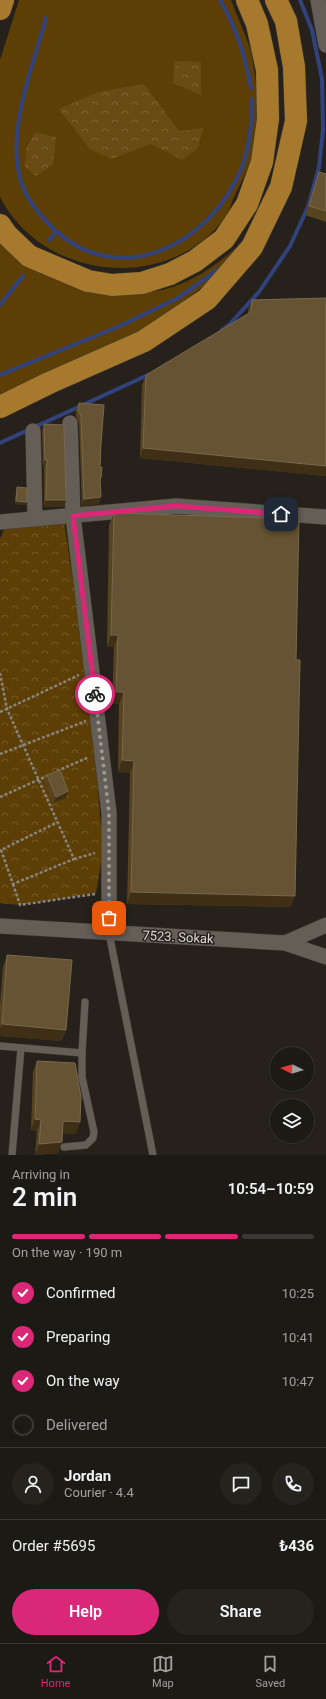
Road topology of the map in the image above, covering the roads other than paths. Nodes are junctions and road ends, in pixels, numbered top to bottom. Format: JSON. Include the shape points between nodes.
{"nodes":[{"id":1,"x":3,"y":0,"type":"edge"},
{"id":2,"x":247,"y":0,"type":"edge"},
{"id":3,"x":276,"y":0,"type":"edge"},
{"id":4,"x":318,"y":0,"type":"edge"},
{"id":5,"x":0,"y":9,"type":"edge"},
{"id":6,"x":326,"y":45,"type":"edge"},
{"id":7,"x":0,"y":225,"type":"edge"},
{"id":8,"x":0,"y":407,"type":"edge"},
{"id":9,"x":70,"y":423,"type":"dead end"},
{"id":10,"x":33,"y":432,"type":"dead end"},
{"id":11,"x":73,"y":516,"type":"junction"},
{"id":12,"x":326,"y":517,"type":"edge"},
{"id":13,"x":35,"y":519,"type":"junction"},
{"id":14,"x":0,"y":522,"type":"edge"},
{"id":15,"x":326,"y":924,"type":"edge"},
{"id":16,"x":0,"y":926,"type":"edge"},
{"id":17,"x":109,"y":933,"type":"junction"},
{"id":18,"x":285,"y":943,"type":"junction"},
{"id":19,"x":326,"y":956,"type":"edge"},
{"id":20,"x":85,"y":1002,"type":"dead end"},
{"id":21,"x":0,"y":1046,"type":"edge"},
{"id":22,"x":21,"y":1048,"type":"junction"},
{"id":23,"x":82,"y":1053,"type":"junction"},
{"id":24,"x":64,"y":1147,"type":"edge"},
{"id":25,"x":12,"y":1155,"type":"edge"},
{"id":26,"x":153,"y":1155,"type":"edge"}],
"edges":[{"from":1,"to":5,"type":"highway"},
{"from":2,"to":7,"type":"highway","via":[[257,24],[267,70],[268,119],[262,162],[247,204],[224,239],[195,261],[170,274],[142,283],[112,285],[88,281],[29,256]]},
{"from":3,"to":8,"type":"highway","via":[[286,21],[294,67],[296,121],[281,187],[252,247],[207,299],[144,341]]},
{"from":4,"to":6,"type":"street"},
{"from":9,"to":11,"type":"street"},
{"from":10,"to":13,"type":"street"},
{"from":11,"to":12,"type":"street","via":[[176,506]]},
{"from":11,"to":13,"type":"street"},
{"from":11,"to":17,"type":"street","via":[[109,813]]},
{"from":13,"to":14,"type":"street"},
{"from":15,"to":18,"type":"street"},
{"from":16,"to":17,"type":"street","name":"7523. Sokak"},
{"from":17,"to":18,"type":"street","name":"7523. Sokak"},
{"from":17,"to":26,"type":"lane"},
{"from":18,"to":19,"type":"street"},
{"from":20,"to":23,"type":"lane"},
{"from":21,"to":22,"type":"lane"},
{"from":22,"to":23,"type":"lane"},
{"from":22,"to":25,"type":"lane"},
{"from":23,"to":24,"type":"lane","via":[[82,1077],[94,1132],[93,1138],[86,1145]]}]}
